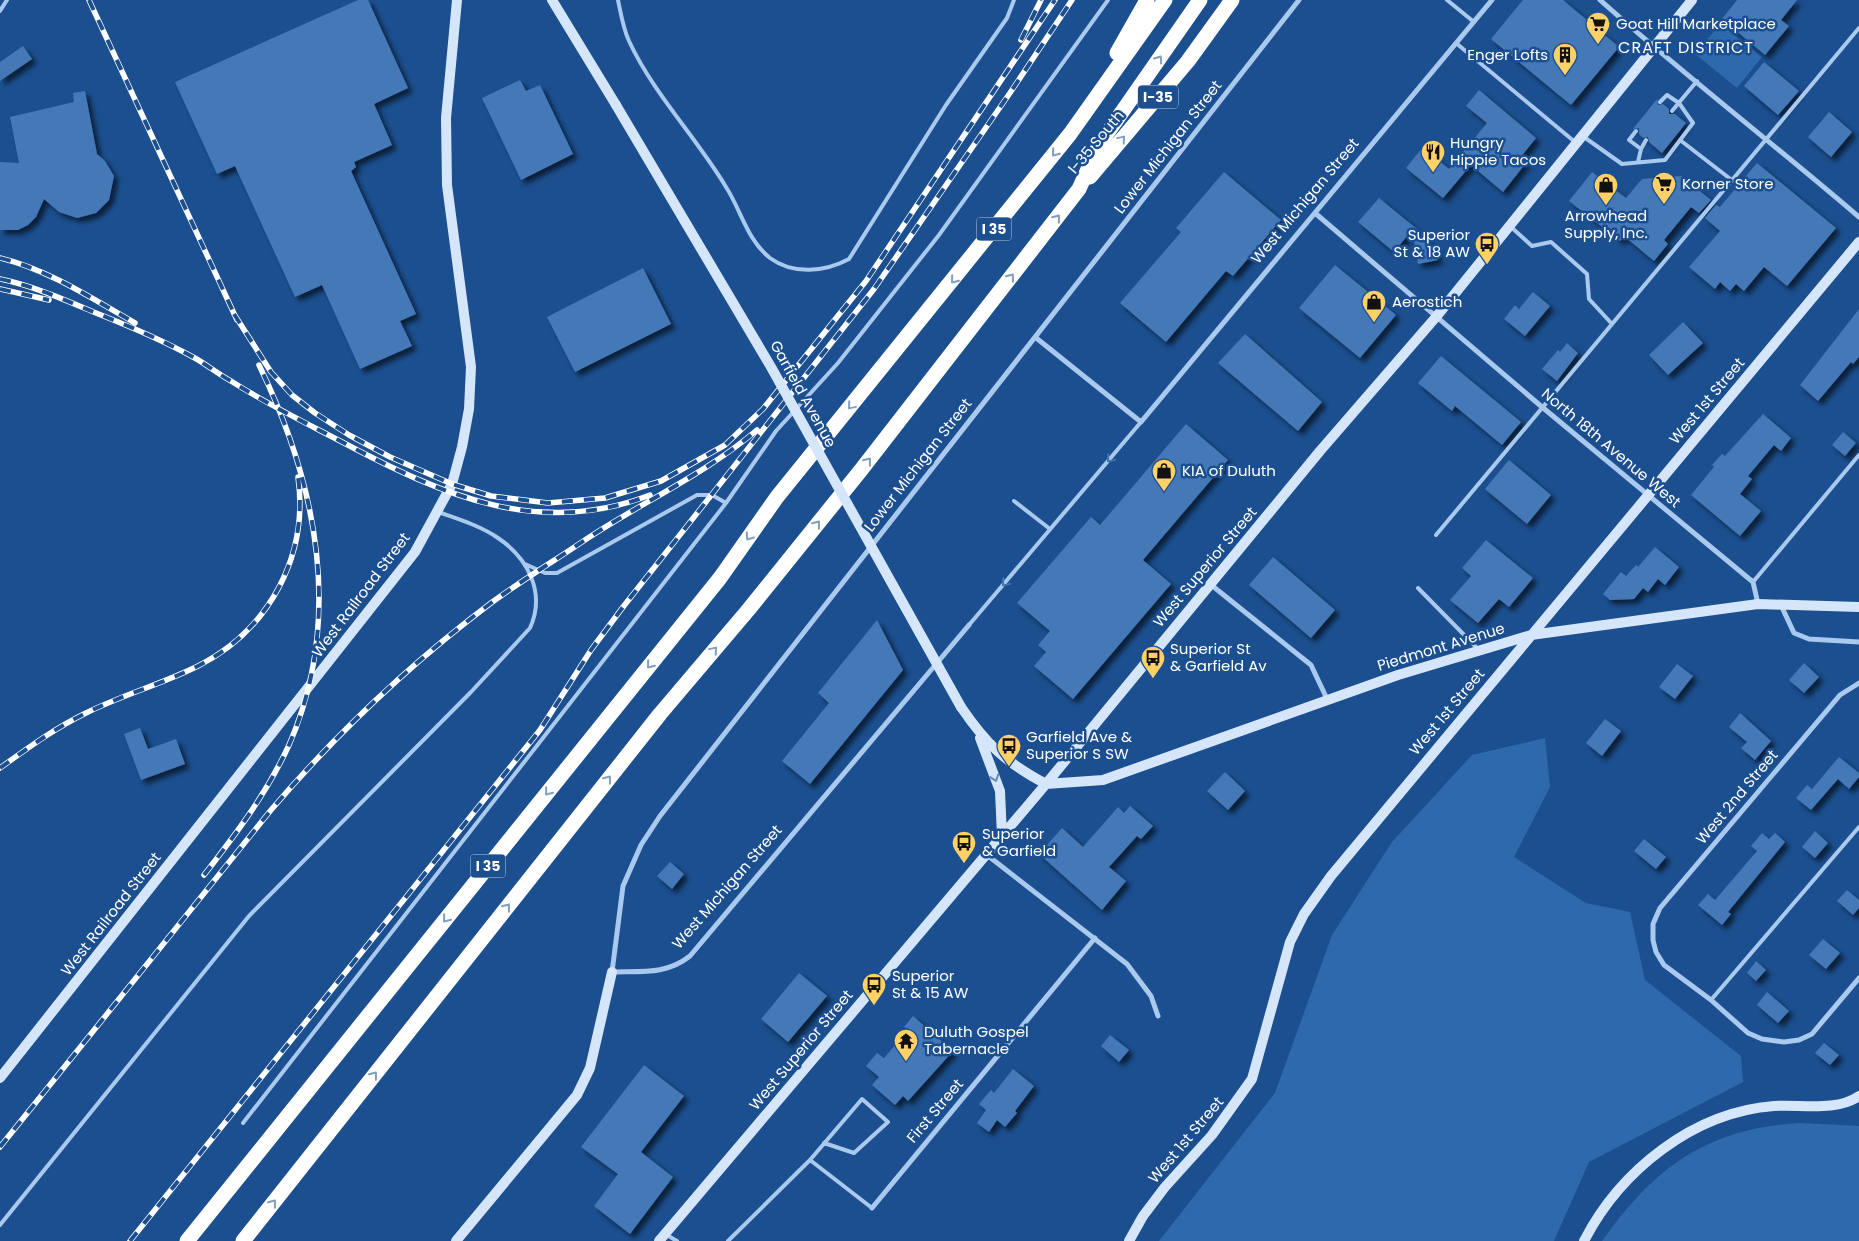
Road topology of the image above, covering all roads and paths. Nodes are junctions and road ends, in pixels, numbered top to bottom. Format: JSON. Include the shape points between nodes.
{"nodes":[{"id":1,"x":7,"y":0,"type":"edge"},
{"id":2,"x":457,"y":0,"type":"edge"},
{"id":3,"x":552,"y":0,"type":"edge"},
{"id":4,"x":618,"y":0,"type":"edge"},
{"id":5,"x":1014,"y":0,"type":"edge"},
{"id":6,"x":1108,"y":0,"type":"edge"},
{"id":7,"x":1148,"y":0,"type":"edge"},
{"id":8,"x":1165,"y":0,"type":"edge"},
{"id":9,"x":1200,"y":0,"type":"edge"},
{"id":10,"x":1232,"y":0,"type":"edge"},
{"id":11,"x":1299,"y":0,"type":"edge"},
{"id":12,"x":1447,"y":0,"type":"edge"},
{"id":13,"x":1492,"y":0,"type":"edge"},
{"id":14,"x":1600,"y":0,"type":"edge"},
{"id":15,"x":1692,"y":0,"type":"edge"},
{"id":16,"x":0,"y":11,"type":"edge"},
{"id":17,"x":1474,"y":22,"type":"junction"},
{"id":18,"x":1859,"y":28,"type":"edge"},
{"id":19,"x":1456,"y":43,"type":"junction"},
{"id":20,"x":1653,"y":47,"type":"junction"},
{"id":21,"x":1697,"y":81,"type":"junction"},
{"id":22,"x":1660,"y":102,"type":"dead end"},
{"id":23,"x":1679,"y":103,"type":"junction"},
{"id":24,"x":1672,"y":111,"type":"dead end"},
{"id":25,"x":1636,"y":132,"type":"dead end"},
{"id":26,"x":1070,"y":134,"type":"junction"},
{"id":27,"x":1579,"y":139,"type":"junction"},
{"id":28,"x":1768,"y":139,"type":"junction"},
{"id":29,"x":1646,"y":140,"type":"dead end"},
{"id":30,"x":1680,"y":140,"type":"junction"},
{"id":31,"x":1641,"y":148,"type":"junction"},
{"id":32,"x":1638,"y":162,"type":"junction"},
{"id":33,"x":1733,"y":181,"type":"junction"},
{"id":34,"x":1079,"y":190,"type":"junction"},
{"id":35,"x":1315,"y":213,"type":"junction"},
{"id":36,"x":1859,"y":217,"type":"edge"},
{"id":37,"x":1509,"y":226,"type":"junction"},
{"id":38,"x":1859,"y":242,"type":"edge"},
{"id":39,"x":1436,"y":317,"type":"junction"},
{"id":40,"x":1612,"y":324,"type":"junction"},
{"id":41,"x":1035,"y":337,"type":"junction"},
{"id":42,"x":1542,"y":407,"type":"junction"},
{"id":43,"x":1141,"y":422,"type":"junction"},
{"id":44,"x":1859,"y":455,"type":"edge"},
{"id":45,"x":1648,"y":495,"type":"junction"},
{"id":46,"x":1014,"y":501,"type":"dead end"},
{"id":47,"x":726,"y":502,"type":"junction"},
{"id":48,"x":438,"y":512,"type":"junction"},
{"id":49,"x":1050,"y":529,"type":"junction"},
{"id":50,"x":1436,"y":535,"type":"dead end"},
{"id":51,"x":525,"y":564,"type":"junction"},
{"id":52,"x":1753,"y":582,"type":"junction"},
{"id":53,"x":1210,"y":584,"type":"junction"},
{"id":54,"x":1418,"y":588,"type":"dead end"},
{"id":55,"x":1780,"y":603,"type":"junction"},
{"id":56,"x":1758,"y":604,"type":"junction"},
{"id":57,"x":1859,"y":607,"type":"edge"},
{"id":58,"x":969,"y":625,"type":"joint"},
{"id":59,"x":1531,"y":635,"type":"junction"},
{"id":60,"x":1859,"y":642,"type":"edge"},
{"id":61,"x":1479,"y":650,"type":"junction"},
{"id":62,"x":1859,"y":684,"type":"edge"},
{"id":63,"x":1328,"y":701,"type":"junction"},
{"id":64,"x":978,"y":732,"type":"junction"},
{"id":65,"x":1046,"y":784,"type":"junction"},
{"id":66,"x":1859,"y":828,"type":"edge"},
{"id":67,"x":1002,"y":836,"type":"junction"},
{"id":68,"x":986,"y":854,"type":"junction"},
{"id":69,"x":1095,"y":938,"type":"junction"},
{"id":70,"x":612,"y":972,"type":"junction"},
{"id":71,"x":1859,"y":978,"type":"edge"},
{"id":72,"x":1711,"y":1000,"type":"junction"},
{"id":73,"x":1158,"y":1016,"type":"dead end"},
{"id":74,"x":0,"y":1078,"type":"edge"},
{"id":75,"x":1859,"y":1096,"type":"edge"},
{"id":76,"x":244,"y":1123,"type":"dead end"},
{"id":77,"x":824,"y":1143,"type":"junction"},
{"id":78,"x":810,"y":1160,"type":"junction"},
{"id":79,"x":872,"y":1208,"type":"joint"},
{"id":80,"x":0,"y":1224,"type":"edge"},
{"id":81,"x":662,"y":1238,"type":"edge"},
{"id":82,"x":187,"y":1241,"type":"edge"},
{"id":83,"x":243,"y":1241,"type":"edge"},
{"id":84,"x":456,"y":1241,"type":"edge"},
{"id":85,"x":677,"y":1241,"type":"edge"},
{"id":86,"x":728,"y":1241,"type":"edge"},
{"id":87,"x":1129,"y":1241,"type":"edge"},
{"id":88,"x":1584,"y":1241,"type":"edge"}],
"edges":[{"from":1,"to":16,"type":"lane"},
{"from":2,"to":48,"type":"street","name":"West Railroad Street","via":[[446,118],[447,185],[471,367],[469,409],[462,447],[452,484]]},
{"from":3,"to":64,"type":"street","name":"Garfield Avenue","bridge":true,"via":[[771,367]]},
{"from":4,"to":5,"type":"lane","via":[[629,41],[726,186],[753,240],[770,258],[783,265],[809,271],[837,266],[849,259],[946,106],[1007,18]]},
{"from":6,"to":47,"type":"lane","via":[[939,235],[838,363],[776,431]]},
{"from":7,"to":26,"type":"highway"},
{"from":8,"to":26,"type":"highway","number":"I 35"},
{"from":34,"to":9,"type":"highway","number":"I 35","one_way":true,"via":[[1099,145]]},
{"from":34,"to":10,"type":"highway","name":"I-35 South","number":"I-35","one_way":true,"via":[[1188,62]]},
{"from":11,"to":41,"type":"street","name":"Lower Michigan Street"},
{"from":12,"to":17,"type":"lane"},
{"from":13,"to":17,"type":"street","name":"West Michigan Street"},
{"from":14,"to":20,"type":"street"},
{"from":15,"to":20,"type":"street","name":"West Superior Street"},
{"from":17,"to":19,"type":"street","name":"West Michigan Street"},
{"from":18,"to":28,"type":"lane"},
{"from":19,"to":27,"type":"lane"},
{"from":19,"to":35,"type":"street","name":"West Michigan Street"},
{"from":20,"to":21,"type":"street"},
{"from":20,"to":27,"type":"street","name":"West Superior Street"},
{"from":21,"to":23,"type":"lane"},
{"from":21,"to":28,"type":"street"},
{"from":22,"to":23,"type":"lane","via":[[1667,95]]},
{"from":23,"to":24,"type":"lane"},
{"from":23,"to":30,"type":"lane","via":[[1693,123]]},
{"from":25,"to":31,"type":"lane","via":[[1629,140]]},
{"from":26,"to":82,"type":"highway","number":"I 35","one_way":true,"via":[[777,497],[720,578]]},
{"from":27,"to":32,"type":"lane","via":[[1622,164]]},
{"from":27,"to":37,"type":"street","name":"West Superior Street"},
{"from":28,"to":33,"type":"lane"},
{"from":28,"to":36,"type":"street"},
{"from":29,"to":31,"type":"lane"},
{"from":30,"to":32,"type":"lane","via":[[1665,160]]},
{"from":30,"to":33,"type":"lane"},
{"from":31,"to":32,"type":"lane"},
{"from":33,"to":40,"type":"lane"},
{"from":83,"to":34,"type":"highway","number":"I 35","one_way":true,"via":[[654,721],[855,478]]},
{"from":35,"to":39,"type":"street","name":"North 18th Avenue West"},
{"from":35,"to":43,"type":"street","name":"West Michigan Street"},
{"from":37,"to":39,"type":"street","name":"West Superior Street"},
{"from":37,"to":40,"type":"lane","via":[[1532,246],[1551,242],[1587,274],[1589,299]]},
{"from":38,"to":45,"type":"street","name":"West 1st Street"},
{"from":39,"to":42,"type":"street","name":"North 18th Avenue West"},
{"from":39,"to":53,"type":"street","name":"West Superior Street"},
{"from":40,"to":42,"type":"lane"},
{"from":41,"to":43,"type":"street"},
{"from":41,"to":70,"type":"street","name":"Lower Michigan Street","via":[[680,788],[641,845],[624,886]]},
{"from":42,"to":45,"type":"street","name":"North 18th Avenue West"},
{"from":42,"to":50,"type":"lane"},
{"from":43,"to":49,"type":"lane","one_way":true},
{"from":44,"to":52,"type":"lane"},
{"from":45,"to":52,"type":"street","name":"North 18th Avenue West"},
{"from":45,"to":59,"type":"street","name":"West 1st Street"},
{"from":46,"to":49,"type":"lane"},
{"from":47,"to":51,"type":"lane","via":[[712,495],[697,495],[557,573],[545,573]]},
{"from":47,"to":76,"type":"lane"},
{"from":48,"to":51,"type":"lane","via":[[498,538]]},
{"from":48,"to":74,"type":"street","name":"West Railroad Street","via":[[415,552]]},
{"from":49,"to":58,"type":"lane","one_way":true},
{"from":51,"to":80,"type":"lane","via":[[537,596],[530,628],[249,916]]},
{"from":52,"to":56,"type":"street"},
{"from":53,"to":63,"type":"street","via":[[1311,665]]},
{"from":53,"to":65,"type":"street","name":"West Superior Street"},
{"from":54,"to":61,"type":"lane"},
{"from":55,"to":56,"type":"street","name":"Piedmont Avenue"},
{"from":55,"to":57,"type":"street","name":"Piedmont Avenue"},
{"from":55,"to":60,"type":"street","via":[[1794,633],[1809,639]]},
{"from":56,"to":59,"type":"street","name":"Piedmont Avenue"},
{"from":58,"to":70,"type":"street","name":"West Michigan Street","via":[[690,956],[678,966],[662,970]]},
{"from":59,"to":61,"type":"street","name":"Piedmont Avenue"},
{"from":59,"to":87,"type":"street","name":"West 1st Street","via":[[1330,876],[1304,914],[1282,966],[1252,1079],[1212,1135],[1165,1187]]},
{"from":61,"to":63,"type":"street","name":"Piedmont Avenue"},
{"from":62,"to":72,"type":"street","name":"West 2nd Street","via":[[1840,694],[1660,908],[1653,924],[1656,952],[1664,965]]},
{"from":63,"to":65,"type":"street","name":"Piedmont Avenue","via":[[1104,780]]},
{"from":64,"to":65,"type":"street","name":"Garfield Avenue","via":[[1019,770]]},
{"from":64,"to":67,"type":"street","one_way":true,"via":[[1000,791]]},
{"from":65,"to":67,"type":"street","name":"West Superior Street"},
{"from":66,"to":72,"type":"lane"},
{"from":67,"to":68,"type":"street","name":"West Superior Street"},
{"from":68,"to":69,"type":"street"},
{"from":68,"to":81,"type":"street","name":"West Superior Street"},
{"from":69,"to":73,"type":"street","via":[[1127,964],[1142,982]]},
{"from":69,"to":79,"type":"street","name":"First Street"},
{"from":70,"to":84,"type":"street","via":[[590,1068],[577,1095]]},
{"from":71,"to":72,"type":"street","via":[[1812,1034],[1799,1040],[1762,1039],[1748,1033]]},
{"from":75,"to":88,"type":"street","via":[[1832,1105],[1773,1106],[1705,1124],[1641,1166],[1610,1200]]},
{"from":77,"to":77,"type":"lane","via":[[854,1153],[888,1122],[862,1099]]},
{"from":77,"to":78,"type":"lane"},
{"from":78,"to":79,"type":"lane"},
{"from":78,"to":86,"type":"lane"},
{"from":81,"to":85,"type":"lane"}]}
